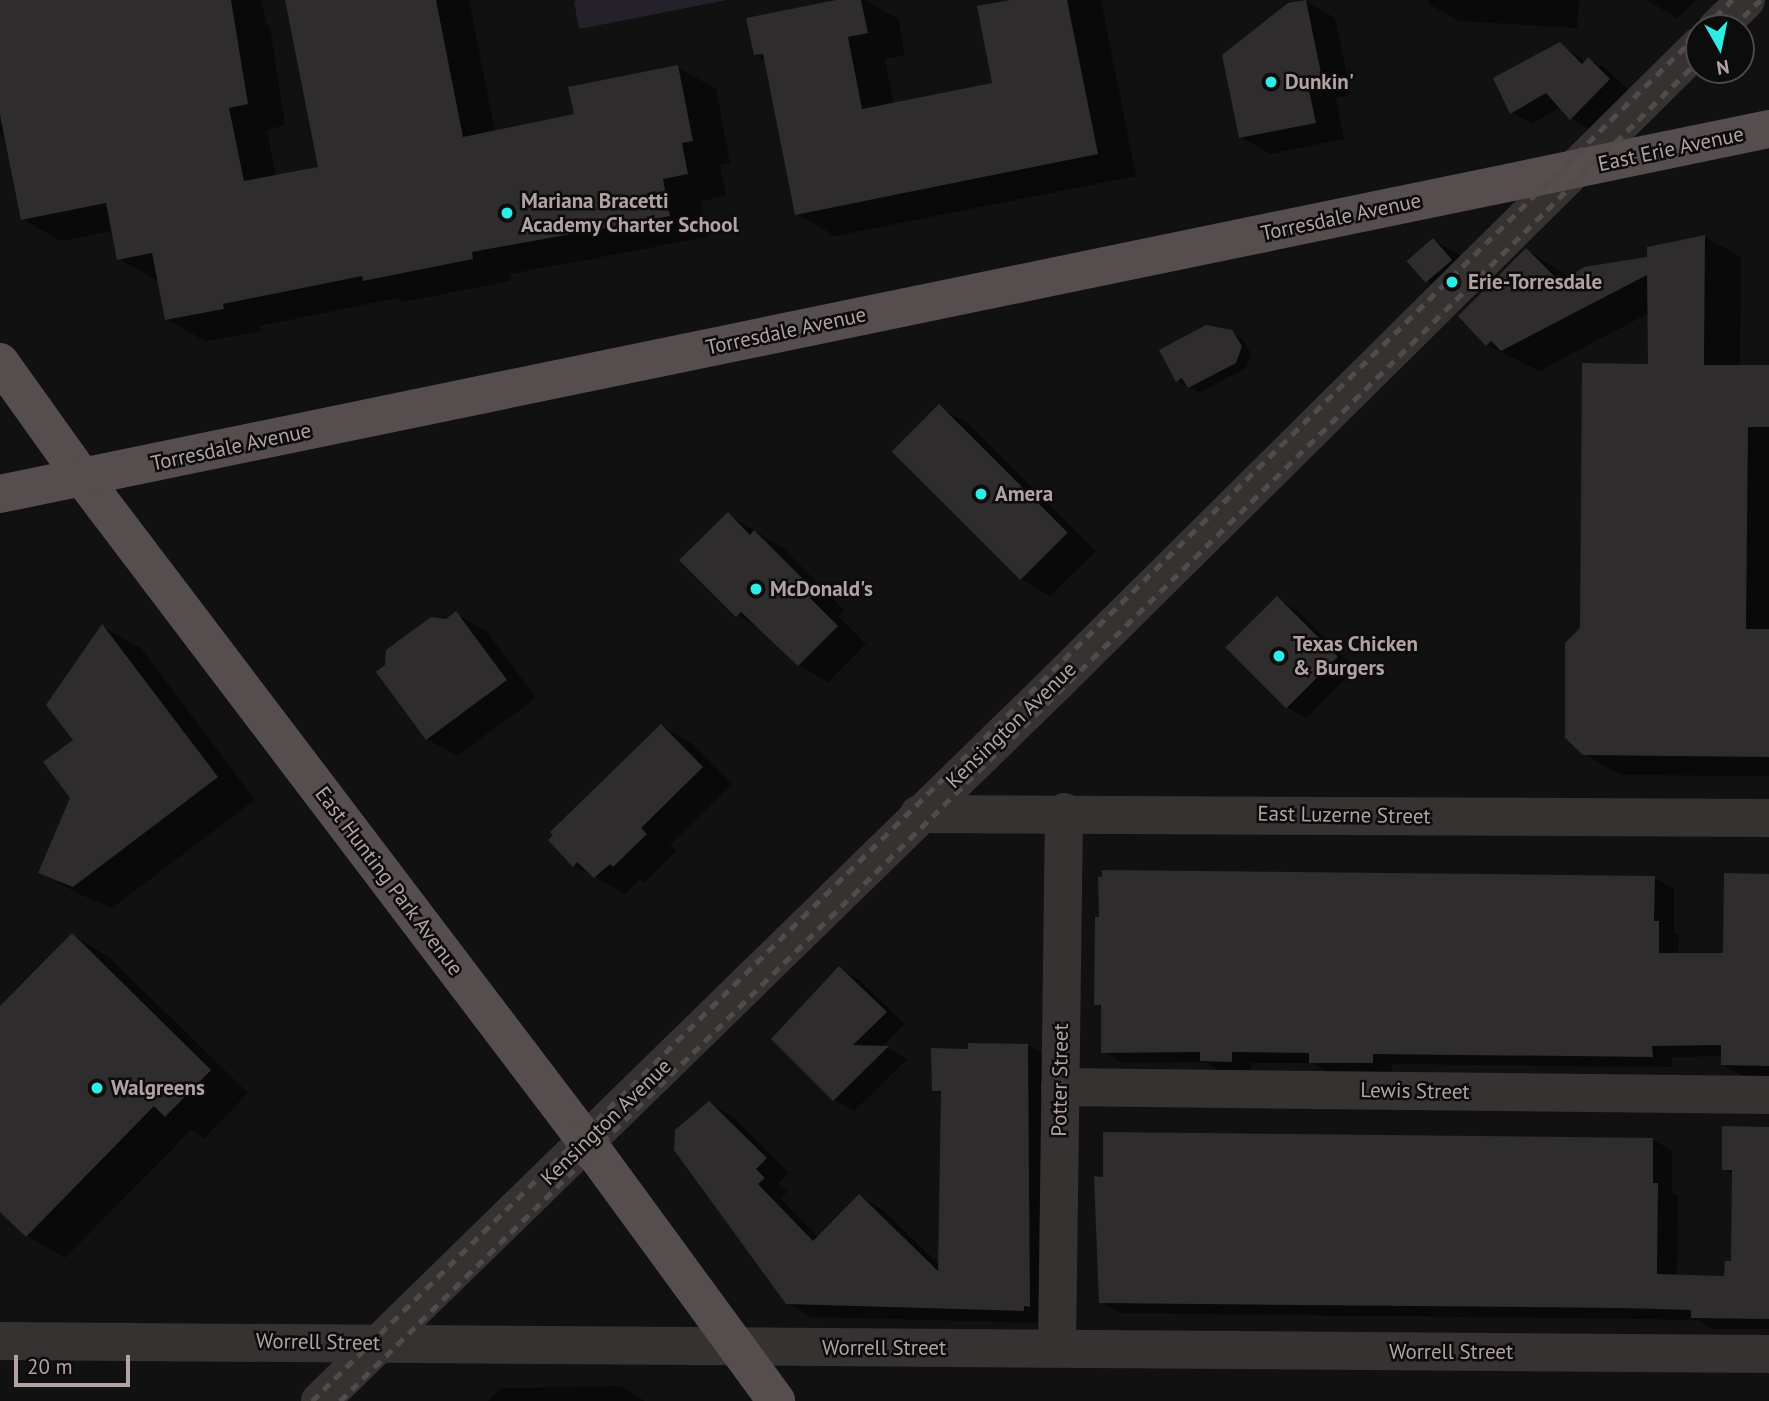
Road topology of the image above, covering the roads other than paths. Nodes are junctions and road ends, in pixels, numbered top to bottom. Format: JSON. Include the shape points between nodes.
{"nodes":[{"id":1,"x":1746,"y":0,"type":"edge"},
{"id":2,"x":1732,"y":14,"type":"edge"},
{"id":3,"x":1685,"y":60,"type":"edge"},
{"id":4,"x":1769,"y":129,"type":"edge"},
{"id":5,"x":1572,"y":170,"type":"junction"},
{"id":6,"x":0,"y":362,"type":"edge"},
{"id":7,"x":82,"y":478,"type":"junction"},
{"id":8,"x":0,"y":494,"type":"edge"},
{"id":9,"x":1064,"y":812,"type":"junction"},
{"id":10,"x":919,"y":814,"type":"junction"},
{"id":11,"x":1769,"y":818,"type":"edge"},
{"id":12,"x":1060,"y":1087,"type":"junction"},
{"id":13,"x":1769,"y":1095,"type":"edge"},
{"id":14,"x":586,"y":1141,"type":"junction"},
{"id":15,"x":0,"y":1341,"type":"edge"},
{"id":16,"x":378,"y":1342,"type":"junction"},
{"id":17,"x":735,"y":1348,"type":"junction"},
{"id":18,"x":1057,"y":1348,"type":"junction"},
{"id":19,"x":1769,"y":1354,"type":"edge"},
{"id":20,"x":320,"y":1401,"type":"edge"},
{"id":21,"x":776,"y":1401,"type":"edge"}],
"edges":[{"from":1,"to":2,"type":"street"},
{"from":3,"to":5,"type":"street","name":"Kensington Avenue"},
{"from":4,"to":5,"type":"main road","name":"East Erie Avenue"},
{"from":5,"to":7,"type":"main road","name":"Torresdale Avenue"},
{"from":5,"to":10,"type":"street","name":"Kensington Avenue"},
{"from":6,"to":7,"type":"main road","name":"East Hunting Park Avenue"},
{"from":7,"to":8,"type":"main road","name":"Torresdale Avenue"},
{"from":7,"to":14,"type":"main road","name":"East Hunting Park Avenue"},
{"from":9,"to":10,"type":"street","name":"East Luzerne Street"},
{"from":9,"to":11,"type":"street","name":"East Luzerne Street"},
{"from":9,"to":12,"type":"street","name":"Potter Street"},
{"from":10,"to":14,"type":"street","name":"Kensington Avenue"},
{"from":12,"to":13,"type":"street","name":"Lewis Street"},
{"from":12,"to":18,"type":"street","name":"Potter Street"},
{"from":14,"to":16,"type":"street","name":"Kensington Avenue"},
{"from":14,"to":17,"type":"main road","name":"East Hunting Park Avenue"},
{"from":15,"to":16,"type":"street","name":"Worrell Street"},
{"from":16,"to":17,"type":"street","name":"Worrell Street"},
{"from":16,"to":20,"type":"street","name":"Kensington Avenue"},
{"from":17,"to":18,"type":"street","name":"Worrell Street"},
{"from":17,"to":21,"type":"main road","name":"East Hunting Park Avenue"},
{"from":18,"to":19,"type":"street","name":"Worrell Street"}]}
